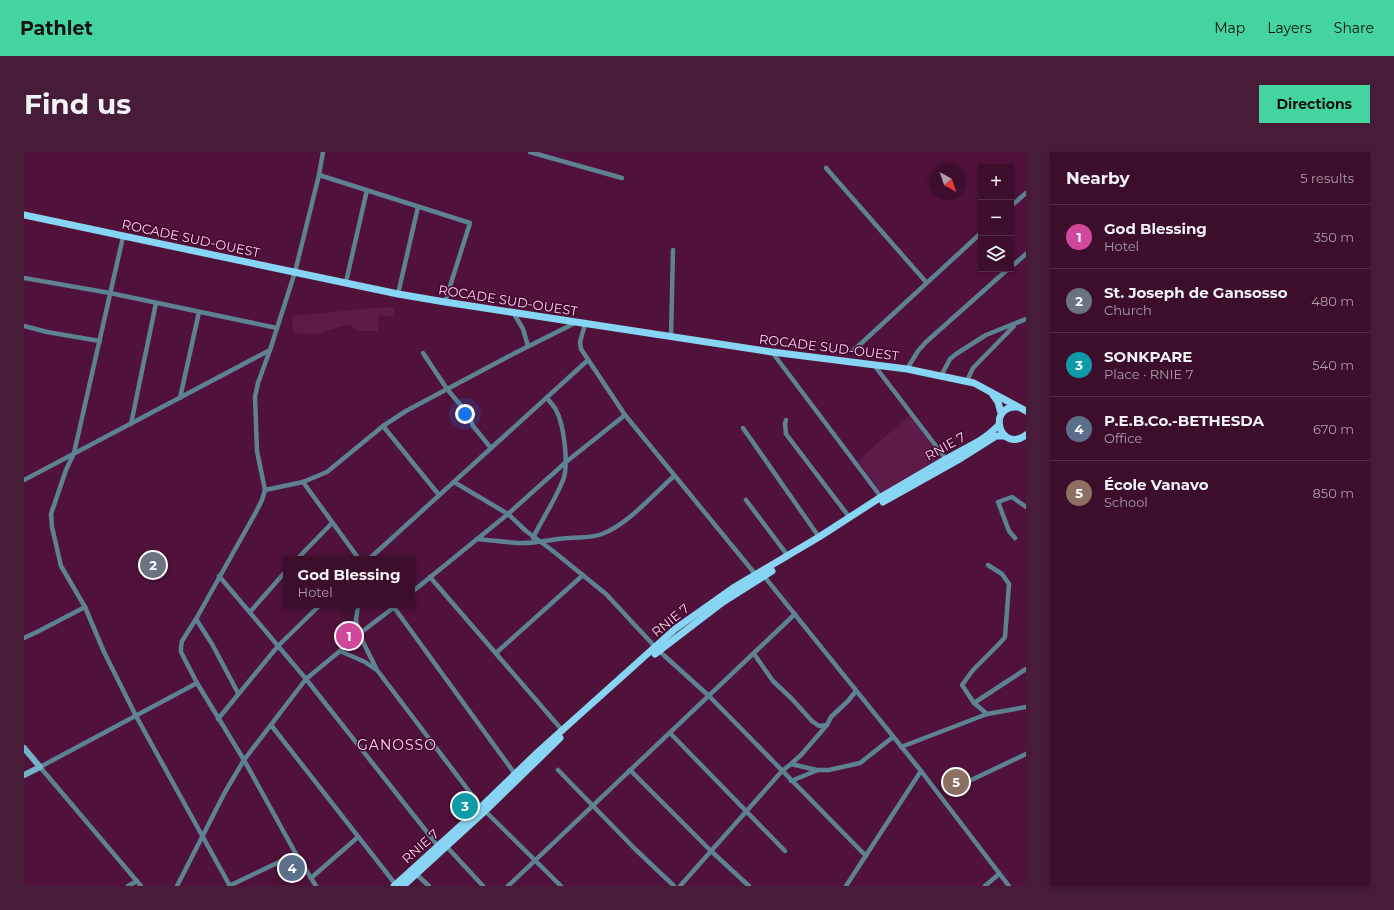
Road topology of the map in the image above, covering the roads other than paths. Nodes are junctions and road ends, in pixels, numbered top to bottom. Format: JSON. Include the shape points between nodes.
{"nodes":[{"id":1,"x":322,"y":152,"type":"edge"},
{"id":2,"x":530,"y":152,"type":"edge"},
{"id":3,"x":826,"y":168,"type":"dead end"},
{"id":4,"x":319,"y":175,"type":"junction"},
{"id":5,"x":622,"y":178,"type":"dead end"},
{"id":6,"x":367,"y":190,"type":"junction"},
{"id":7,"x":1026,"y":193,"type":"edge"},
{"id":8,"x":1014,"y":203,"type":"edge"},
{"id":9,"x":418,"y":207,"type":"junction"},
{"id":10,"x":24,"y":215,"type":"edge"},
{"id":11,"x":978,"y":236,"type":"edge"},
{"id":12,"x":123,"y":237,"type":"junction"},
{"id":13,"x":674,"y":250,"type":"dead end"},
{"id":14,"x":1026,"y":254,"type":"edge"},
{"id":15,"x":1014,"y":264,"type":"edge"},
{"id":16,"x":295,"y":272,"type":"junction"},
{"id":17,"x":1005,"y":272,"type":"edge"},
{"id":18,"x":24,"y":278,"type":"edge"},
{"id":19,"x":346,"y":282,"type":"junction"},
{"id":20,"x":926,"y":282,"type":"junction"},
{"id":21,"x":110,"y":293,"type":"junction"},
{"id":22,"x":398,"y":294,"type":"junction"},
{"id":23,"x":156,"y":302,"type":"junction"},
{"id":24,"x":445,"y":302,"type":"junction"},
{"id":25,"x":199,"y":312,"type":"junction"},
{"id":26,"x":513,"y":312,"type":"junction"},
{"id":27,"x":1026,"y":319,"type":"edge"},
{"id":28,"x":576,"y":322,"type":"junction"},
{"id":29,"x":585,"y":324,"type":"junction"},
{"id":30,"x":1015,"y":324,"type":"junction"},
{"id":31,"x":24,"y":326,"type":"edge"},
{"id":32,"x":277,"y":328,"type":"junction"},
{"id":33,"x":671,"y":337,"type":"junction"},
{"id":34,"x":100,"y":341,"type":"junction"},
{"id":35,"x":528,"y":346,"type":"junction"},
{"id":36,"x":270,"y":350,"type":"junction"},
{"id":37,"x":854,"y":350,"type":"dead end"},
{"id":38,"x":772,"y":352,"type":"junction"},
{"id":39,"x":423,"y":353,"type":"dead end"},
{"id":40,"x":588,"y":360,"type":"junction"},
{"id":41,"x":874,"y":365,"type":"junction"},
{"id":42,"x":907,"y":369,"type":"junction"},
{"id":43,"x":941,"y":376,"type":"junction"},
{"id":44,"x":967,"y":381,"type":"junction"},
{"id":45,"x":447,"y":389,"type":"junction"},
{"id":46,"x":991,"y":392,"type":"junction"},
{"id":47,"x":180,"y":398,"type":"junction"},
{"id":48,"x":547,"y":398,"type":"junction"},
{"id":49,"x":1024,"y":409,"type":"edge"},
{"id":50,"x":1002,"y":414,"type":"junction"},
{"id":51,"x":624,"y":415,"type":"junction"},
{"id":52,"x":786,"y":420,"type":"dead end"},
{"id":53,"x":131,"y":424,"type":"junction"},
{"id":54,"x":999,"y":425,"type":"junction"},
{"id":55,"x":383,"y":426,"type":"junction"},
{"id":56,"x":743,"y":428,"type":"dead end"},
{"id":57,"x":1005,"y":436,"type":"junction"},
{"id":58,"x":1025,"y":438,"type":"edge"},
{"id":59,"x":491,"y":448,"type":"junction"},
{"id":60,"x":74,"y":453,"type":"junction"},
{"id":61,"x":946,"y":459,"type":"junction"},
{"id":62,"x":566,"y":462,"type":"junction"},
{"id":63,"x":674,"y":476,"type":"junction"},
{"id":64,"x":24,"y":480,"type":"edge"},
{"id":65,"x":303,"y":482,"type":"junction"},
{"id":66,"x":454,"y":482,"type":"junction"},
{"id":67,"x":264,"y":490,"type":"junction"},
{"id":68,"x":439,"y":495,"type":"junction"},
{"id":69,"x":881,"y":498,"type":"junction"},
{"id":70,"x":746,"y":500,"type":"dead end"},
{"id":71,"x":1026,"y":507,"type":"edge"},
{"id":72,"x":508,"y":514,"type":"junction"},
{"id":73,"x":850,"y":518,"type":"junction"},
{"id":74,"x":332,"y":523,"type":"junction"},
{"id":75,"x":534,"y":537,"type":"junction"},
{"id":76,"x":819,"y":537,"type":"junction"},
{"id":77,"x":1015,"y":538,"type":"dead end"},
{"id":78,"x":477,"y":539,"type":"junction"},
{"id":79,"x":540,"y":542,"type":"junction"},
{"id":80,"x":531,"y":543,"type":"junction"},
{"id":81,"x":301,"y":556,"type":"edge"},
{"id":82,"x":356,"y":556,"type":"edge"},
{"id":83,"x":372,"y":556,"type":"edge"},
{"id":84,"x":788,"y":556,"type":"junction"},
{"id":85,"x":988,"y":566,"type":"dead end"},
{"id":86,"x":283,"y":574,"type":"edge"},
{"id":87,"x":760,"y":574,"type":"junction"},
{"id":88,"x":583,"y":575,"type":"junction"},
{"id":89,"x":219,"y":576,"type":"junction"},
{"id":90,"x":430,"y":577,"type":"junction"},
{"id":91,"x":415,"y":590,"type":"edge"},
{"id":92,"x":85,"y":607,"type":"junction"},
{"id":93,"x":317,"y":608,"type":"edge"},
{"id":94,"x":358,"y":608,"type":"edge"},
{"id":95,"x":392,"y":608,"type":"edge"},
{"id":96,"x":395,"y":608,"type":"edge"},
{"id":97,"x":250,"y":612,"type":"junction"},
{"id":98,"x":795,"y":614,"type":"junction"},
{"id":99,"x":196,"y":619,"type":"junction"},
{"id":100,"x":359,"y":634,"type":"junction"},
{"id":101,"x":24,"y":638,"type":"edge"},
{"id":102,"x":278,"y":646,"type":"junction"},
{"id":103,"x":657,"y":649,"type":"junction"},
{"id":104,"x":340,"y":651,"type":"junction"},
{"id":105,"x":496,"y":653,"type":"junction"},
{"id":106,"x":754,"y":654,"type":"junction"},
{"id":107,"x":376,"y":670,"type":"junction"},
{"id":108,"x":1026,"y":670,"type":"edge"},
{"id":109,"x":306,"y":679,"type":"junction"},
{"id":110,"x":197,"y":683,"type":"junction"},
{"id":111,"x":856,"y":691,"type":"junction"},
{"id":112,"x":238,"y":693,"type":"junction"},
{"id":113,"x":709,"y":696,"type":"junction"},
{"id":114,"x":974,"y":703,"type":"junction"},
{"id":115,"x":1026,"y":707,"type":"edge"},
{"id":116,"x":987,"y":714,"type":"junction"},
{"id":117,"x":136,"y":716,"type":"junction"},
{"id":118,"x":218,"y":719,"type":"junction"},
{"id":119,"x":271,"y":725,"type":"junction"},
{"id":120,"x":827,"y":725,"type":"junction"},
{"id":121,"x":562,"y":730,"type":"junction"},
{"id":122,"x":670,"y":733,"type":"junction"},
{"id":123,"x":893,"y":737,"type":"junction"},
{"id":124,"x":901,"y":747,"type":"junction"},
{"id":125,"x":24,"y":748,"type":"edge"},
{"id":126,"x":1026,"y":754,"type":"edge"},
{"id":127,"x":244,"y":760,"type":"junction"},
{"id":128,"x":791,"y":764,"type":"junction"},
{"id":129,"x":40,"y":767,"type":"junction"},
{"id":130,"x":558,"y":770,"type":"dead end"},
{"id":131,"x":630,"y":770,"type":"junction"},
{"id":132,"x":818,"y":770,"type":"junction"},
{"id":133,"x":782,"y":771,"type":"junction"},
{"id":134,"x":922,"y":771,"type":"junction"},
{"id":135,"x":515,"y":774,"type":"junction"},
{"id":136,"x":24,"y":775,"type":"edge"},
{"id":137,"x":791,"y":781,"type":"junction"},
{"id":138,"x":951,"y":787,"type":"dead end"},
{"id":139,"x":593,"y":806,"type":"junction"},
{"id":140,"x":483,"y":809,"type":"junction"},
{"id":141,"x":746,"y":811,"type":"junction"},
{"id":142,"x":202,"y":836,"type":"junction"},
{"id":143,"x":358,"y":837,"type":"junction"},
{"id":144,"x":438,"y":846,"type":"junction"},
{"id":145,"x":447,"y":847,"type":"junction"},
{"id":146,"x":711,"y":851,"type":"junction"},
{"id":147,"x":785,"y":852,"type":"dead end"},
{"id":148,"x":296,"y":854,"type":"junction"},
{"id":149,"x":866,"y":856,"type":"junction"},
{"id":150,"x":535,"y":860,"type":"junction"},
{"id":151,"x":416,"y":874,"type":"junction"},
{"id":152,"x":999,"y":874,"type":"junction"},
{"id":153,"x":311,"y":878,"type":"junction"},
{"id":154,"x":137,"y":881,"type":"junction"},
{"id":155,"x":395,"y":885,"type":"edge"},
{"id":156,"x":128,"y":886,"type":"edge"},
{"id":157,"x":141,"y":886,"type":"edge"},
{"id":158,"x":178,"y":886,"type":"edge"},
{"id":159,"x":229,"y":886,"type":"edge"},
{"id":160,"x":316,"y":886,"type":"edge"},
{"id":161,"x":403,"y":886,"type":"edge"},
{"id":162,"x":429,"y":886,"type":"edge"},
{"id":163,"x":483,"y":886,"type":"edge"},
{"id":164,"x":508,"y":886,"type":"edge"},
{"id":165,"x":561,"y":886,"type":"edge"},
{"id":166,"x":674,"y":886,"type":"edge"},
{"id":167,"x":680,"y":886,"type":"edge"},
{"id":168,"x":749,"y":886,"type":"edge"},
{"id":169,"x":846,"y":886,"type":"edge"},
{"id":170,"x":985,"y":886,"type":"edge"},
{"id":171,"x":1008,"y":886,"type":"edge"}],
"edges":[{"from":1,"to":4,"type":"street"},
{"from":2,"to":5,"type":"street"},
{"from":3,"to":20,"type":"street"},
{"from":4,"to":6,"type":"street"},
{"from":4,"to":16,"type":"street"},
{"from":6,"to":9,"type":"street"},
{"from":6,"to":19,"type":"street"},
{"from":7,"to":8,"type":"street"},
{"from":9,"to":22,"type":"street"},
{"from":9,"to":24,"type":"street","via":[[470,223]]},
{"from":10,"to":12,"type":"main road","name":"ROCADE SUD-OUEST"},
{"from":11,"to":20,"type":"street"},
{"from":12,"to":16,"type":"main road","name":"ROCADE SUD-OUEST"},
{"from":12,"to":21,"type":"street"},
{"from":13,"to":33,"type":"street"},
{"from":14,"to":15,"type":"street"},
{"from":16,"to":19,"type":"main road","name":"ROCADE SUD-OUEST"},
{"from":16,"to":32,"type":"street"},
{"from":17,"to":42,"type":"street","via":[[926,342]]},
{"from":18,"to":21,"type":"street"},
{"from":19,"to":22,"type":"main road","name":"ROCADE SUD-OUEST"},
{"from":20,"to":37,"type":"street"},
{"from":21,"to":23,"type":"street"},
{"from":21,"to":34,"type":"street"},
{"from":22,"to":24,"type":"main road","name":"ROCADE SUD-OUEST"},
{"from":23,"to":25,"type":"street"},
{"from":23,"to":53,"type":"street"},
{"from":24,"to":26,"type":"main road","name":"ROCADE SUD-OUEST"},
{"from":25,"to":32,"type":"street"},
{"from":25,"to":47,"type":"street"},
{"from":26,"to":28,"type":"main road","name":"ROCADE SUD-OUEST"},
{"from":26,"to":35,"type":"street","via":[[523,329]]},
{"from":27,"to":30,"type":"street"},
{"from":28,"to":29,"type":"main road","name":"ROCADE SUD-OUEST"},
{"from":28,"to":35,"type":"street"},
{"from":29,"to":33,"type":"main road","name":"ROCADE SUD-OUEST"},
{"from":29,"to":40,"type":"street","via":[[580,342]]},
{"from":30,"to":43,"type":"street","via":[[995,331],[956,354],[950,359]]},
{"from":30,"to":44,"type":"street","via":[[973,368]]},
{"from":31,"to":34,"type":"street"},
{"from":32,"to":36,"type":"street"},
{"from":33,"to":38,"type":"main road","name":"ROCADE SUD-OUEST"},
{"from":34,"to":60,"type":"street"},
{"from":35,"to":45,"type":"street"},
{"from":36,"to":47,"type":"street"},
{"from":36,"to":67,"type":"street","via":[[255,397],[257,452]]},
{"from":38,"to":41,"type":"main road","name":"ROCADE SUD-OUEST"},
{"from":38,"to":69,"type":"street"},
{"from":39,"to":45,"type":"street"},
{"from":40,"to":48,"type":"street"},
{"from":40,"to":51,"type":"street"},
{"from":41,"to":42,"type":"main road","name":"ROCADE SUD-OUEST"},
{"from":41,"to":61,"type":"street"},
{"from":42,"to":43,"type":"main road","name":"ROCADE SUD-OUEST"},
{"from":43,"to":44,"type":"main road","name":"ROCADE SUD-OUEST"},
{"from":44,"to":46,"type":"main road","name":"ROCADE SUD-OUEST"},
{"from":45,"to":55,"type":"street"},
{"from":45,"to":59,"type":"street","via":[[467,412],[473,426]]},
{"from":46,"to":49,"type":"main road","name":"ROCADE SUD-OUEST"},
{"from":46,"to":50,"type":"main road"},
{"from":47,"to":53,"type":"street"},
{"from":48,"to":59,"type":"street"},
{"from":48,"to":62,"type":"street","via":[[557,411]]},
{"from":49,"to":50,"type":"main road","via":[[1009,407]]},
{"from":50,"to":54,"type":"main road"},
{"from":51,"to":62,"type":"street"},
{"from":51,"to":63,"type":"street"},
{"from":52,"to":73,"type":"street","via":[[786,434]]},
{"from":53,"to":60,"type":"street"},
{"from":54,"to":57,"type":"main road"},
{"from":54,"to":61,"type":"main road","name":"RNIE 7","number":"RNIE 7","via":[[984,438]]},
{"from":55,"to":65,"type":"street","via":[[336,466]]},
{"from":55,"to":68,"type":"street"},
{"from":56,"to":76,"type":"street"},
{"from":57,"to":58,"type":"main road","number":"RNIE 7"},
{"from":57,"to":87,"type":"main road","name":"RNIE 7","number":"RNIE 7","via":[[996,436]]},
{"from":59,"to":66,"type":"street"},
{"from":60,"to":64,"type":"street"},
{"from":60,"to":92,"type":"street","via":[[51,514],[62,566]]},
{"from":61,"to":69,"type":"main road","name":"RNIE 7","number":"RNIE 7"},
{"from":62,"to":72,"type":"street"},
{"from":62,"to":75,"type":"street","via":[[564,479]]},
{"from":63,"to":79,"type":"street","via":[[631,516],[606,533],[594,537]]},
{"from":63,"to":87,"type":"street"},
{"from":65,"to":67,"type":"street"},
{"from":65,"to":74,"type":"street"},
{"from":66,"to":68,"type":"street"},
{"from":66,"to":72,"type":"street"},
{"from":67,"to":89,"type":"street","via":[[259,506]]},
{"from":68,"to":83,"type":"street"},
{"from":69,"to":73,"type":"main road","name":"RNIE 7","number":"RNIE 7"},
{"from":70,"to":84,"type":"street"},
{"from":71,"to":77,"type":"street","via":[[1012,497],[998,502],[1009,531]]},
{"from":72,"to":75,"type":"street"},
{"from":72,"to":78,"type":"street"},
{"from":73,"to":76,"type":"main road","name":"RNIE 7","number":"RNIE 7"},
{"from":74,"to":81,"type":"street"},
{"from":74,"to":82,"type":"street"},
{"from":75,"to":79,"type":"street"},
{"from":75,"to":80,"type":"street"},
{"from":76,"to":84,"type":"main road","name":"RNIE 7","number":"RNIE 7"},
{"from":78,"to":80,"type":"street"},
{"from":78,"to":90,"type":"street"},
{"from":79,"to":80,"type":"street"},
{"from":79,"to":88,"type":"street"},
{"from":84,"to":87,"type":"main road","name":"RNIE 7","number":"RNIE 7"},
{"from":85,"to":114,"type":"street","via":[[1002,574],[1009,584],[1005,637],[962,685]]},
{"from":86,"to":97,"type":"street"},
{"from":87,"to":98,"type":"street"},
{"from":87,"to":103,"type":"main road","name":"RNIE 7","number":"RNIE 7","via":[[733,588],[703,609],[675,630]]},
{"from":88,"to":103,"type":"street","via":[[606,594]]},
{"from":88,"to":105,"type":"street"},
{"from":89,"to":97,"type":"street"},
{"from":89,"to":99,"type":"street"},
{"from":90,"to":91,"type":"street"},
{"from":90,"to":105,"type":"street"},
{"from":92,"to":101,"type":"street"},
{"from":92,"to":117,"type":"street"},
{"from":93,"to":102,"type":"street"},
{"from":94,"to":100,"type":"street","via":[[356,620]]},
{"from":95,"to":100,"type":"street"},
{"from":96,"to":135,"type":"street"},
{"from":97,"to":102,"type":"street"},
{"from":98,"to":106,"type":"street"},
{"from":98,"to":111,"type":"street"},
{"from":99,"to":110,"type":"street","via":[[181,647],[183,658]]},
{"from":99,"to":112,"type":"street"},
{"from":100,"to":104,"type":"street"},
{"from":100,"to":107,"type":"street"},
{"from":102,"to":109,"type":"street"},
{"from":102,"to":112,"type":"street"},
{"from":103,"to":113,"type":"street"},
{"from":103,"to":121,"type":"main road","name":"RNIE 7","number":"RNIE 7"},
{"from":103,"to":140,"type":"main road","name":"RNIE 7","number":"RNIE 7"},
{"from":104,"to":107,"type":"street"},
{"from":104,"to":109,"type":"street"},
{"from":105,"to":121,"type":"street"},
{"from":106,"to":113,"type":"street"},
{"from":106,"to":120,"type":"street","via":[[773,681],[812,721],[819,726]]},
{"from":107,"to":140,"type":"street"},
{"from":108,"to":114,"type":"street"},
{"from":109,"to":119,"type":"street"},
{"from":109,"to":144,"type":"street"},
{"from":110,"to":117,"type":"street"},
{"from":110,"to":118,"type":"street"},
{"from":111,"to":120,"type":"street","via":[[831,717]]},
{"from":111,"to":123,"type":"street"},
{"from":112,"to":118,"type":"street"},
{"from":113,"to":122,"type":"street"},
{"from":113,"to":133,"type":"street"},
{"from":114,"to":116,"type":"street"},
{"from":115,"to":116,"type":"street"},
{"from":116,"to":124,"type":"street"},
{"from":117,"to":129,"type":"street"},
{"from":117,"to":142,"type":"street"},
{"from":118,"to":127,"type":"street"},
{"from":119,"to":127,"type":"street"},
{"from":119,"to":143,"type":"street"},
{"from":120,"to":128,"type":"street"},
{"from":121,"to":135,"type":"main road","name":"RNIE 7","number":"RNIE 7"},
{"from":122,"to":131,"type":"street"},
{"from":122,"to":141,"type":"street"},
{"from":123,"to":124,"type":"street"},
{"from":123,"to":132,"type":"street","via":[[860,763]]},
{"from":124,"to":134,"type":"street"},
{"from":125,"to":129,"type":"street"},
{"from":126,"to":138,"type":"street"},
{"from":127,"to":142,"type":"street"},
{"from":127,"to":148,"type":"street"},
{"from":128,"to":132,"type":"street"},
{"from":128,"to":133,"type":"street"},
{"from":129,"to":136,"type":"street"},
{"from":129,"to":154,"type":"street"},
{"from":130,"to":139,"type":"street"},
{"from":131,"to":139,"type":"street"},
{"from":131,"to":146,"type":"street"},
{"from":132,"to":137,"type":"street"},
{"from":133,"to":137,"type":"street"},
{"from":133,"to":141,"type":"street"},
{"from":134,"to":149,"type":"street"},
{"from":134,"to":152,"type":"street"},
{"from":135,"to":140,"type":"main road","name":"RNIE 7","number":"RNIE 7"},
{"from":137,"to":149,"type":"street"},
{"from":139,"to":150,"type":"street"},
{"from":139,"to":166,"type":"street"},
{"from":140,"to":144,"type":"main road","name":"RNIE 7","number":"RNIE 7"},
{"from":140,"to":145,"type":"main road","name":"RNIE 7","number":"RNIE 7"},
{"from":140,"to":150,"type":"street"},
{"from":141,"to":146,"type":"street"},
{"from":141,"to":147,"type":"street"},
{"from":142,"to":158,"type":"street"},
{"from":142,"to":159,"type":"street"},
{"from":143,"to":153,"type":"street"},
{"from":143,"to":155,"type":"street"},
{"from":144,"to":155,"type":"main road","name":"RNIE 7","number":"RNIE 7"},
{"from":145,"to":151,"type":"main road","name":"RNIE 7","number":"RNIE 7"},
{"from":145,"to":163,"type":"street"},
{"from":146,"to":167,"type":"street"},
{"from":146,"to":168,"type":"street"},
{"from":148,"to":153,"type":"street"},
{"from":148,"to":159,"type":"street"},
{"from":149,"to":169,"type":"street"},
{"from":150,"to":164,"type":"street"},
{"from":150,"to":165,"type":"street"},
{"from":151,"to":161,"type":"main road","name":"RNIE 7","number":"RNIE 7"},
{"from":151,"to":162,"type":"street"},
{"from":152,"to":170,"type":"street"},
{"from":152,"to":171,"type":"street"},
{"from":153,"to":160,"type":"street"},
{"from":154,"to":156,"type":"street"},
{"from":154,"to":157,"type":"street"}]}
